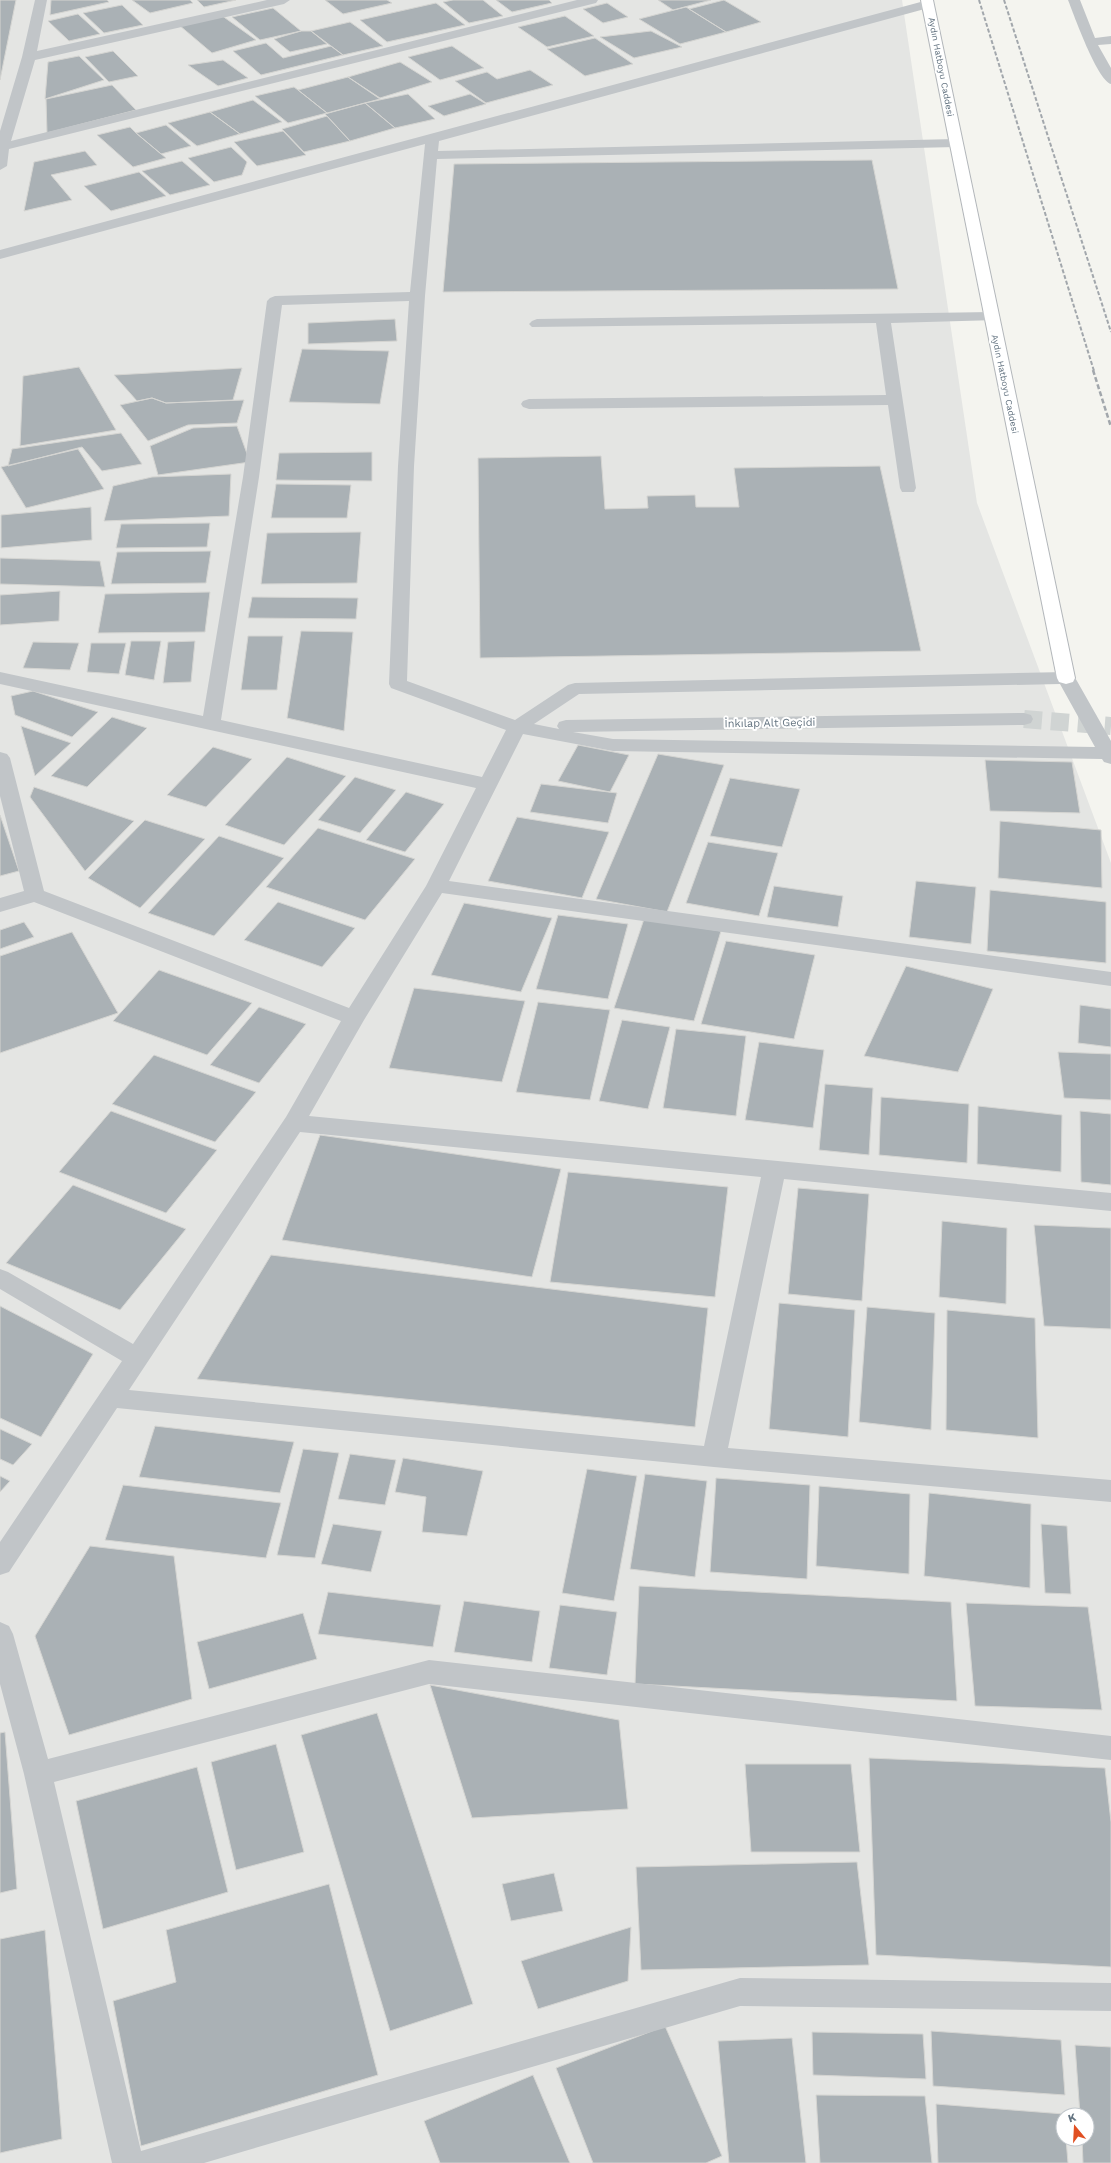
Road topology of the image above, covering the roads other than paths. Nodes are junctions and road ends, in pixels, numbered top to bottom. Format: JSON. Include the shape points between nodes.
{"nodes":[{"id":1,"x":41,"y":0,"type":"edge"},
{"id":2,"x":284,"y":0,"type":"edge"},
{"id":3,"x":592,"y":0,"type":"edge"},
{"id":4,"x":1074,"y":0,"type":"edge"},
{"id":5,"x":928,"y":2,"type":"edge"},
{"id":6,"x":1111,"y":40,"type":"edge"},
{"id":7,"x":1090,"y":42,"type":"junction"},
{"id":8,"x":29,"y":58,"type":"junction"},
{"id":9,"x":1111,"y":80,"type":"edge"},
{"id":10,"x":956,"y":143,"type":"junction"},
{"id":11,"x":2,"y":147,"type":"junction"},
{"id":12,"x":431,"y":147,"type":"junction"},
{"id":13,"x":0,"y":166,"type":"edge"},
{"id":14,"x":0,"y":254,"type":"edge"},
{"id":15,"x":417,"y":296,"type":"junction"},
{"id":16,"x":992,"y":317,"type":"junction"},
{"id":17,"x":883,"y":318,"type":"junction"},
{"id":18,"x":537,"y":324,"type":"dead end"},
{"id":19,"x":895,"y":400,"type":"junction"},
{"id":20,"x":529,"y":404,"type":"dead end"},
{"id":21,"x":908,"y":488,"type":"dead end"},
{"id":22,"x":0,"y":678,"type":"edge"},
{"id":23,"x":1066,"y":678,"type":"junction"},
{"id":24,"x":1024,"y":719,"type":"tunnel mouth"},
{"id":25,"x":211,"y":725,"type":"junction"},
{"id":26,"x":516,"y":727,"type":"junction"},
{"id":27,"x":1110,"y":755,"type":"edge"},
{"id":28,"x":0,"y":758,"type":"edge"},
{"id":29,"x":488,"y":784,"type":"junction"},
{"id":30,"x":436,"y":886,"type":"junction"},
{"id":31,"x":35,"y":895,"type":"junction"},
{"id":32,"x":0,"y":905,"type":"edge"},
{"id":33,"x":1111,"y":979,"type":"edge"},
{"id":34,"x":354,"y":1018,"type":"junction"},
{"id":35,"x":294,"y":1124,"type":"junction"},
{"id":36,"x":774,"y":1170,"type":"junction"},
{"id":37,"x":1111,"y":1202,"type":"edge"},
{"id":38,"x":0,"y":1278,"type":"edge"},
{"id":39,"x":138,"y":1359,"type":"junction"},
{"id":40,"x":112,"y":1398,"type":"junction"},
{"id":41,"x":714,"y":1457,"type":"junction"},
{"id":42,"x":1111,"y":1491,"type":"edge"},
{"id":43,"x":0,"y":1564,"type":"edge"},
{"id":44,"x":0,"y":1634,"type":"edge"},
{"id":45,"x":1111,"y":1748,"type":"edge"},
{"id":46,"x":38,"y":1774,"type":"junction"},
{"id":47,"x":1111,"y":1997,"type":"edge"},
{"id":48,"x":128,"y":2163,"type":"edge"},
{"id":49,"x":150,"y":2163,"type":"edge"}],
"edges":[{"from":1,"to":8,"type":"street"},
{"from":2,"to":8,"type":"street"},
{"from":3,"to":11,"type":"street"},
{"from":4,"to":7,"type":"street"},
{"from":5,"to":10,"type":"main road","name":"Aydın Hatboyu Caddesi"},
{"from":5,"to":12,"type":"street"},
{"from":6,"to":7,"type":"street"},
{"from":7,"to":9,"type":"street"},
{"from":8,"to":11,"type":"street"},
{"from":10,"to":12,"type":"street"},
{"from":10,"to":16,"type":"main road","name":"Aydın Hatboyu Caddesi"},
{"from":11,"to":13,"type":"street"},
{"from":12,"to":14,"type":"street"},
{"from":12,"to":15,"type":"street"},
{"from":15,"to":25,"type":"street","via":[[276,301]]},
{"from":15,"to":26,"type":"street","via":[[406,466],[398,684]]},
{"from":16,"to":17,"type":"street"},
{"from":16,"to":23,"type":"main road","name":"Aydın Hatboyu Caddesi"},
{"from":17,"to":18,"type":"street"},
{"from":17,"to":19,"type":"street"},
{"from":19,"to":20,"type":"street"},
{"from":19,"to":21,"type":"street"},
{"from":22,"to":25,"type":"street"},
{"from":23,"to":26,"type":"street","via":[[575,689]]},
{"from":23,"to":27,"type":"street","name":"Aydın Hatboyu Caddesi"},
{"from":24,"to":26,"type":"street","name":"İnkılap Alt Geçidi"},
{"from":25,"to":29,"type":"street"},
{"from":26,"to":27,"type":"street","via":[[613,744]]},
{"from":26,"to":29,"type":"street"},
{"from":28,"to":31,"type":"street"},
{"from":29,"to":30,"type":"street"},
{"from":30,"to":33,"type":"street"},
{"from":30,"to":34,"type":"street"},
{"from":31,"to":32,"type":"street"},
{"from":31,"to":34,"type":"street"},
{"from":34,"to":35,"type":"street"},
{"from":35,"to":36,"type":"street"},
{"from":35,"to":39,"type":"street"},
{"from":36,"to":37,"type":"street"},
{"from":36,"to":41,"type":"street"},
{"from":38,"to":39,"type":"street"},
{"from":39,"to":40,"type":"street"},
{"from":40,"to":41,"type":"street"},
{"from":40,"to":43,"type":"street"},
{"from":41,"to":42,"type":"street"},
{"from":44,"to":46,"type":"street"},
{"from":45,"to":46,"type":"street","via":[[429,1672]]},
{"from":46,"to":48,"type":"street"},
{"from":47,"to":49,"type":"street","via":[[740,1992]]}]}
